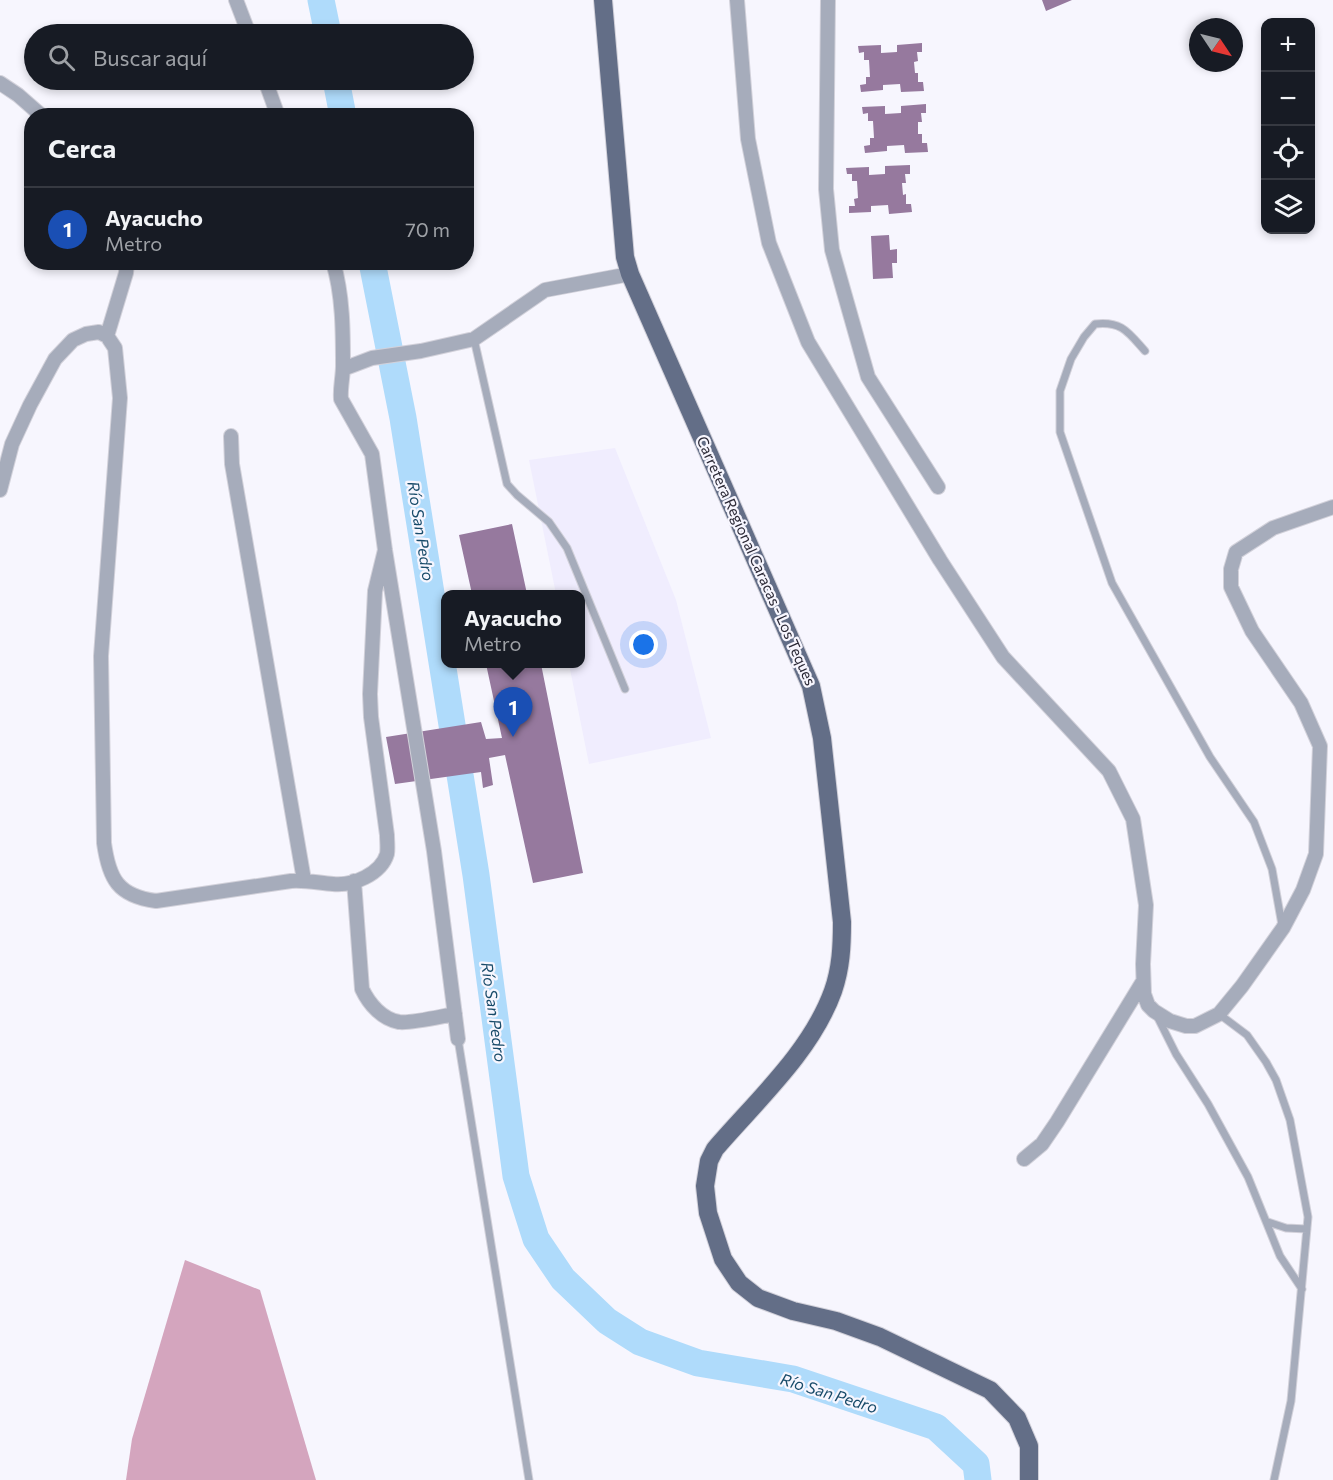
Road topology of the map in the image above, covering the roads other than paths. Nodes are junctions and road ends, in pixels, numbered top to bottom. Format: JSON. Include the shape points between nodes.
{"nodes":[{"id":1,"x":236,"y":0,"type":"edge"},
{"id":2,"x":603,"y":0,"type":"edge"},
{"id":3,"x":737,"y":0,"type":"edge"},
{"id":4,"x":828,"y":0,"type":"edge"},
{"id":5,"x":245,"y":24,"type":"edge"},
{"id":6,"x":0,"y":83,"type":"edge"},
{"id":7,"x":269,"y":90,"type":"edge"},
{"id":8,"x":33,"y":108,"type":"edge"},
{"id":9,"x":275,"y":108,"type":"edge"},
{"id":10,"x":126,"y":270,"type":"edge"},
{"id":11,"x":334,"y":270,"type":"edge"},
{"id":12,"x":630,"y":274,"type":"junction"},
{"id":13,"x":107,"y":336,"type":"junction"},
{"id":14,"x":474,"y":339,"type":"junction"},
{"id":15,"x":1145,"y":351,"type":"dead end"},
{"id":16,"x":344,"y":369,"type":"junction"},
{"id":17,"x":231,"y":436,"type":"dead end"},
{"id":18,"x":938,"y":487,"type":"dead end"},
{"id":19,"x":0,"y":490,"type":"edge"},
{"id":20,"x":1333,"y":507,"type":"edge"},
{"id":21,"x":385,"y":550,"type":"junction"},
{"id":22,"x":584,"y":590,"type":"edge"},
{"id":23,"x":585,"y":591,"type":"edge"},
{"id":24,"x":625,"y":688,"type":"dead end"},
{"id":25,"x":304,"y":880,"type":"junction"},
{"id":26,"x":354,"y":881,"type":"junction"},
{"id":27,"x":1283,"y":928,"type":"junction"},
{"id":28,"x":1142,"y":983,"type":"junction"},
{"id":29,"x":1154,"y":1011,"type":"junction"},
{"id":30,"x":455,"y":1014,"type":"junction"},
{"id":31,"x":1219,"y":1014,"type":"junction"},
{"id":32,"x":458,"y":1039,"type":"joint"},
{"id":33,"x":1024,"y":1160,"type":"dead end"},
{"id":34,"x":1268,"y":1222,"type":"junction"},
{"id":35,"x":1307,"y":1229,"type":"junction"},
{"id":36,"x":1302,"y":1289,"type":"junction"},
{"id":37,"x":529,"y":1480,"type":"edge"},
{"id":38,"x":1029,"y":1480,"type":"edge"},
{"id":39,"x":1274,"y":1480,"type":"edge"}],
"edges":[{"from":1,"to":5,"type":"street"},
{"from":2,"to":12,"type":"main road","name":"Carretera Regional Caracas - Los Teques","via":[[625,257]]},
{"from":3,"to":28,"type":"street","via":[[748,139],[770,243],[808,342],[1003,657],[1109,771],[1133,819],[1146,905]]},
{"from":4,"to":18,"type":"street","via":[[826,189],[832,250],[868,377]]},
{"from":6,"to":8,"type":"street"},
{"from":7,"to":9,"type":"street"},
{"from":10,"to":13,"type":"street"},
{"from":11,"to":16,"type":"street"},
{"from":12,"to":14,"type":"street","via":[[544,290]]},
{"from":12,"to":38,"type":"main road","name":"Carretera Regional Caracas - Los Teques","via":[[811,686],[822,738],[842,922],[842,953],[834,990],[814,1031],[709,1161],[705,1186],[708,1214],[723,1258],[739,1282],[758,1298],[880,1337],[990,1390],[1017,1418],[1029,1446]]},
{"from":13,"to":19,"type":"street","via":[[99,332],[86,334],[73,340],[55,359],[12,444]]},
{"from":13,"to":25,"type":"street","via":[[115,348],[120,398],[101,656],[107,863],[113,879],[125,892],[156,901]]},
{"from":14,"to":16,"type":"street","via":[[372,358]]},
{"from":14,"to":22,"type":"lane","via":[[507,484],[549,522],[567,548]]},
{"from":15,"to":27,"type":"lane","via":[[1120,326],[1095,324],[1071,359],[1060,391],[1060,432],[1112,583],[1210,757],[1254,822],[1272,869]]},
{"from":16,"to":21,"type":"street","via":[[341,399],[372,454]]},
{"from":17,"to":25,"type":"street","via":[[232,464]]},
{"from":20,"to":27,"type":"street","via":[[1273,528],[1236,552],[1231,568],[1231,587],[1252,631],[1301,703],[1320,746],[1316,854]]},
{"from":21,"to":26,"type":"street","via":[[375,591],[370,717],[387,853],[381,866]]},
{"from":21,"to":30,"type":"street","via":[[434,851]]},
{"from":23,"to":24,"type":"lane"},
{"from":25,"to":26,"type":"street","via":[[335,884]]},
{"from":26,"to":30,"type":"street","via":[[362,989],[367,1000],[380,1014],[400,1023]]},
{"from":27,"to":31,"type":"street"},
{"from":28,"to":29,"type":"street","via":[[1148,1005]]},
{"from":28,"to":33,"type":"street","via":[[1057,1122],[1042,1144]]},
{"from":29,"to":31,"type":"street","via":[[1186,1026],[1195,1026]]},
{"from":29,"to":34,"type":"lane","via":[[1248,1177]]},
{"from":30,"to":32,"type":"street"},
{"from":31,"to":35,"type":"lane","via":[[1247,1035],[1276,1080],[1298,1162]]},
{"from":32,"to":37,"type":"lane"},
{"from":34,"to":35,"type":"lane"},
{"from":34,"to":36,"type":"lane","via":[[1280,1256]]},
{"from":35,"to":36,"type":"lane"},
{"from":36,"to":39,"type":"lane","via":[[1291,1401]]}]}
